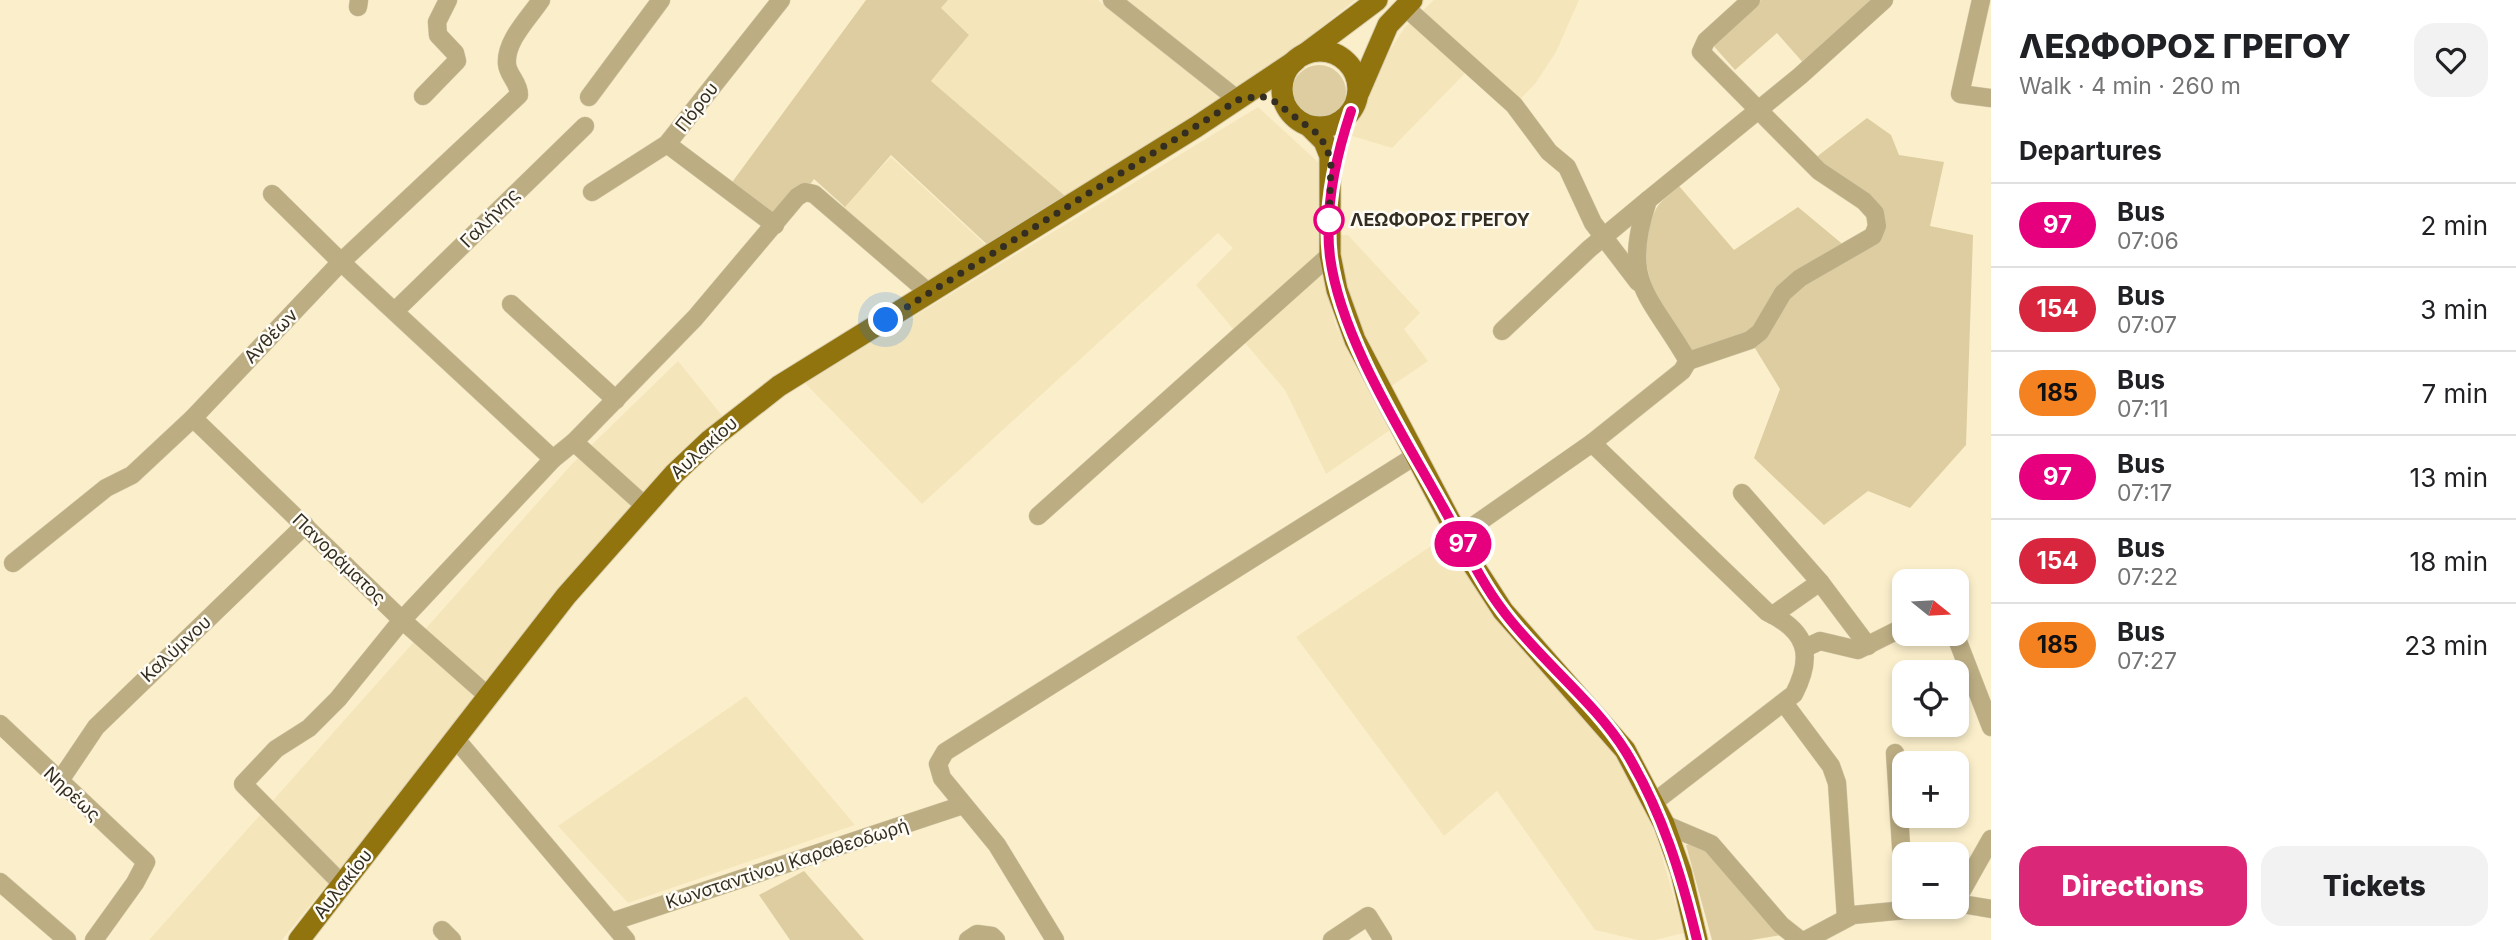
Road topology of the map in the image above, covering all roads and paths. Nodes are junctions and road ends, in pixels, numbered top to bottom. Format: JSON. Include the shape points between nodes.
{"nodes":[{"id":1,"x":448,"y":0,"type":"edge"},
{"id":2,"x":541,"y":0,"type":"edge"},
{"id":3,"x":661,"y":0,"type":"edge"},
{"id":4,"x":781,"y":0,"type":"edge"},
{"id":5,"x":1112,"y":0,"type":"edge"},
{"id":6,"x":1377,"y":0,"type":"edge"},
{"id":7,"x":1751,"y":0,"type":"edge"},
{"id":8,"x":1884,"y":0,"type":"edge"},
{"id":9,"x":1981,"y":0,"type":"edge"},
{"id":10,"x":1408,"y":3,"type":"edge"},
{"id":11,"x":1300,"y":57,"type":"junction"},
{"id":12,"x":423,"y":96,"type":"dead end"},
{"id":13,"x":589,"y":97,"type":"dead end"},
{"id":14,"x":1991,"y":98,"type":"edge"},
{"id":15,"x":1238,"y":100,"type":"junction"},
{"id":16,"x":1354,"y":104,"type":"junction"},
{"id":17,"x":1288,"y":110,"type":"junction"},
{"id":18,"x":1759,"y":111,"type":"junction"},
{"id":19,"x":585,"y":126,"type":"dead end"},
{"id":20,"x":1309,"y":126,"type":"junction"},
{"id":21,"x":667,"y":144,"type":"junction"},
{"id":22,"x":592,"y":192,"type":"dead end"},
{"id":23,"x":272,"y":194,"type":"dead end"},
{"id":24,"x":1331,"y":199,"type":"junction"},
{"id":25,"x":1648,"y":201,"type":"junction"},
{"id":26,"x":775,"y":225,"type":"junction"},
{"id":27,"x":1603,"y":237,"type":"junction"},
{"id":28,"x":1330,"y":255,"type":"junction"},
{"id":29,"x":341,"y":262,"type":"junction"},
{"id":30,"x":1639,"y":282,"type":"junction"},
{"id":31,"x":929,"y":293,"type":"junction"},
{"id":32,"x":511,"y":304,"type":"dead end"},
{"id":33,"x":396,"y":310,"type":"junction"},
{"id":34,"x":1502,"y":331,"type":"dead end"},
{"id":35,"x":1688,"y":361,"type":"junction"},
{"id":36,"x":616,"y":400,"type":"junction"},
{"id":37,"x":193,"y":418,"type":"junction"},
{"id":38,"x":574,"y":442,"type":"junction"},
{"id":39,"x":1592,"y":443,"type":"junction"},
{"id":40,"x":1415,"y":456,"type":"junction"},
{"id":41,"x":553,"y":459,"type":"junction"},
{"id":42,"x":1742,"y":493,"type":"dead end"},
{"id":43,"x":645,"y":506,"type":"junction"},
{"id":44,"x":1038,"y":516,"type":"dead end"},
{"id":45,"x":305,"y":525,"type":"junction"},
{"id":46,"x":1458,"y":536,"type":"junction"},
{"id":47,"x":13,"y":563,"type":"dead end"},
{"id":48,"x":1820,"y":582,"type":"junction"},
{"id":49,"x":1773,"y":615,"type":"junction"},
{"id":50,"x":402,"y":620,"type":"junction"},
{"id":51,"x":1892,"y":633,"type":"edge"},
{"id":52,"x":1868,"y":646,"type":"junction"},
{"id":53,"x":1960,"y":646,"type":"edge"},
{"id":54,"x":1805,"y":648,"type":"junction"},
{"id":55,"x":488,"y":696,"type":"junction"},
{"id":56,"x":1784,"y":703,"type":"junction"},
{"id":57,"x":0,"y":724,"type":"edge"},
{"id":58,"x":1991,"y":727,"type":"edge"},
{"id":59,"x":455,"y":738,"type":"junction"},
{"id":60,"x":59,"y":782,"type":"junction"},
{"id":61,"x":1653,"y":803,"type":"junction"},
{"id":62,"x":963,"y":805,"type":"junction"},
{"id":63,"x":1664,"y":824,"type":"junction"},
{"id":64,"x":1991,"y":839,"type":"edge"},
{"id":65,"x":1969,"y":879,"type":"edge"},
{"id":66,"x":0,"y":883,"type":"edge"},
{"id":67,"x":343,"y":885,"type":"junction"},
{"id":68,"x":1969,"y":905,"type":"edge"},
{"id":69,"x":1892,"y":906,"type":"edge"},
{"id":70,"x":1991,"y":909,"type":"edge"},
{"id":71,"x":1846,"y":918,"type":"junction"},
{"id":72,"x":611,"y":922,"type":"junction"},
{"id":73,"x":66,"y":940,"type":"edge"},
{"id":74,"x":94,"y":940,"type":"edge"},
{"id":75,"x":299,"y":940,"type":"edge"},
{"id":76,"x":625,"y":940,"type":"edge"},
{"id":77,"x":968,"y":940,"type":"edge"},
{"id":78,"x":996,"y":940,"type":"edge"},
{"id":79,"x":1055,"y":940,"type":"edge"},
{"id":80,"x":1332,"y":940,"type":"edge"},
{"id":81,"x":1383,"y":940,"type":"edge"},
{"id":82,"x":1697,"y":940,"type":"edge"},
{"id":83,"x":1800,"y":940,"type":"edge"},
{"id":84,"x":1806,"y":940,"type":"edge"}],
"edges":[{"from":1,"to":12,"type":"street","via":[[437,22],[438,35],[457,61]]},
{"from":2,"to":29,"type":"street","name":"Ανθέων","via":[[508,51],[507,67],[519,84],[519,95]]},
{"from":3,"to":13,"type":"street"},
{"from":4,"to":21,"type":"street","name":"Πόρου"},
{"from":5,"to":15,"type":"street"},
{"from":6,"to":11,"type":"main road","name":"Αυλακίου"},
{"from":7,"to":18,"type":"street","via":[[1706,41],[1701,52]]},
{"from":8,"to":18,"type":"street"},
{"from":9,"to":14,"type":"street","via":[[1960,94]]},
{"from":10,"to":16,"type":"main road","via":[[1388,25]]},
{"from":10,"to":27,"type":"street","via":[[1514,104],[1549,152],[1567,167]]},
{"from":11,"to":15,"type":"main road","name":"Αυλακίου"},
{"from":11,"to":16,"type":"main road","via":[[1317,51],[1339,57],[1354,73]]},
{"from":11,"to":17,"type":"main road","via":[[1286,71],[1282,84]]},
{"from":15,"to":17,"type":"main road","via":[[1260,96]]},
{"from":15,"to":31,"type":"main road","name":"Αυλακίου"},
{"from":16,"to":20,"type":"main road","via":[[1332,125]]},
{"from":16,"to":24,"type":"main road","via":[[1339,149]]},
{"from":17,"to":20,"type":"main road"},
{"from":18,"to":25,"type":"street"},
{"from":18,"to":35,"type":"street","via":[[1819,171],[1864,201],[1875,213],[1877,226],[1873,236],[1800,278],[1783,293],[1760,332],[1750,340]]},
{"from":19,"to":33,"type":"street","name":"Γαλήνης"},
{"from":20,"to":24,"type":"main road","via":[[1327,148]]},
{"from":21,"to":22,"type":"street","name":"Πόρου"},
{"from":21,"to":26,"type":"street"},
{"from":23,"to":29,"type":"street"},
{"from":24,"to":28,"type":"main road"},
{"from":25,"to":27,"type":"street"},
{"from":25,"to":30,"type":"street","via":[[1638,229],[1635,258]]},
{"from":26,"to":31,"type":"street","via":[[797,197],[805,192],[814,194]]},
{"from":26,"to":36,"type":"street"},
{"from":27,"to":30,"type":"street"},
{"from":27,"to":34,"type":"street"},
{"from":28,"to":40,"type":"main road","via":[[1354,340]]},
{"from":28,"to":44,"type":"street"},
{"from":29,"to":33,"type":"street"},
{"from":29,"to":37,"type":"street","name":"Ανθέων"},
{"from":30,"to":35,"type":"street"},
{"from":31,"to":43,"type":"main road","name":"Αυλακίου","via":[[744,412]]},
{"from":32,"to":36,"type":"street"},
{"from":33,"to":41,"type":"street"},
{"from":35,"to":39,"type":"street","via":[[1672,381]]},
{"from":36,"to":38,"type":"street"},
{"from":37,"to":45,"type":"street","name":"Πανοράματος"},
{"from":37,"to":47,"type":"street","name":"Ανθέων","via":[[132,475],[106,488]]},
{"from":38,"to":41,"type":"street"},
{"from":38,"to":43,"type":"street"},
{"from":39,"to":46,"type":"street"},
{"from":39,"to":49,"type":"street"},
{"from":40,"to":46,"type":"main road"},
{"from":40,"to":62,"type":"street","via":[[945,752],[938,764],[942,778]]},
{"from":41,"to":50,"type":"street"},
{"from":42,"to":48,"type":"street"},
{"from":43,"to":55,"type":"main road","name":"Αυλακίου","via":[[566,596]]},
{"from":45,"to":50,"type":"street","name":"Πανοράματος"},
{"from":45,"to":60,"type":"street","name":"Καλύμνου","via":[[96,727]]},
{"from":46,"to":61,"type":"main road","via":[[1503,611],[1625,750]]},
{"from":48,"to":49,"type":"street"},
{"from":48,"to":52,"type":"street"},
{"from":49,"to":54,"type":"street","via":[[1797,633]]},
{"from":50,"to":55,"type":"street","name":"Πανοράματος"},
{"from":50,"to":67,"type":"street","via":[[338,699],[309,728],[276,749],[243,784]]},
{"from":51,"to":52,"type":"street"},
{"from":52,"to":54,"type":"street","via":[[1847,649],[1820,641]]},
{"from":53,"to":58,"type":"street"},
{"from":54,"to":56,"type":"street","via":[[1804,674]]},
{"from":55,"to":59,"type":"main road","name":"Αυλακίου"},
{"from":56,"to":61,"type":"street"},
{"from":56,"to":71,"type":"street","via":[[1831,766],[1837,783]]},
{"from":57,"to":60,"type":"street","name":"Νηρέως"},
{"from":59,"to":67,"type":"main road","name":"Αυλακίου"},
{"from":59,"to":72,"type":"street"},
{"from":60,"to":74,"type":"street","name":"Νηρέως","via":[[146,862]]},
{"from":61,"to":63,"type":"main road"},
{"from":62,"to":72,"type":"street","name":"Κωνσταντίνου Καραθεοδωρή"},
{"from":62,"to":79,"type":"street","via":[[998,845]]},
{"from":63,"to":82,"type":"main road"},
{"from":63,"to":83,"type":"street","via":[[1711,844],[1781,925]]},
{"from":64,"to":65,"type":"street"},
{"from":66,"to":73,"type":"street"},
{"from":67,"to":75,"type":"main road","name":"Αυλακίου"},
{"from":68,"to":70,"type":"street"},
{"from":69,"to":71,"type":"street"},
{"from":71,"to":84,"type":"street"},
{"from":72,"to":76,"type":"street"},
{"from":77,"to":78,"type":"street","via":[[977,934]]},
{"from":80,"to":81,"type":"street","via":[[1368,916]]}]}
